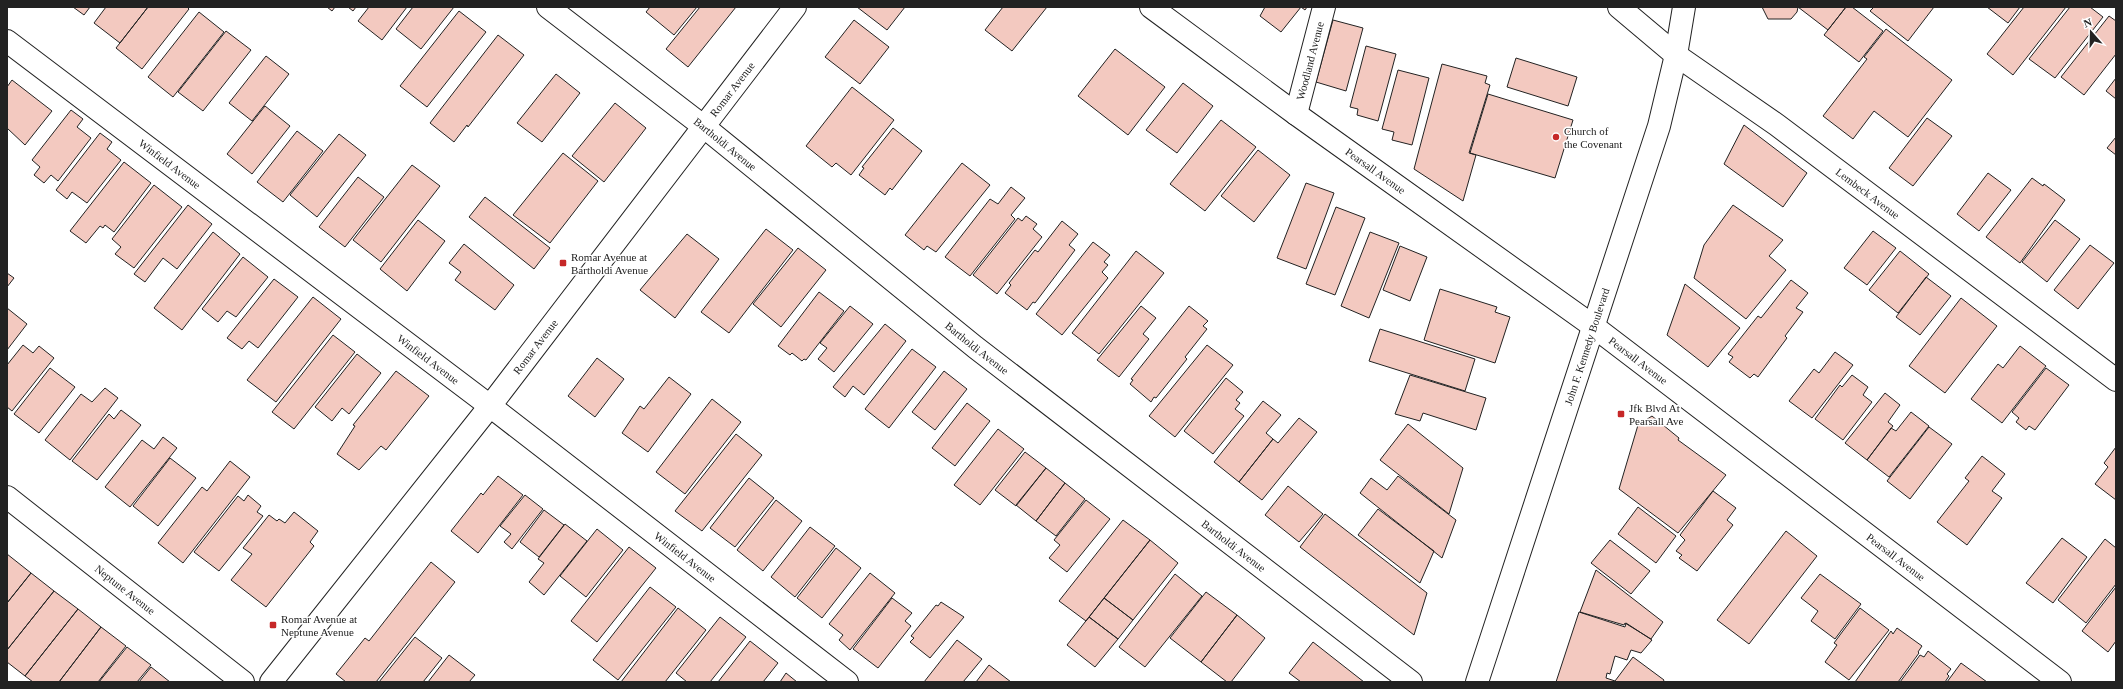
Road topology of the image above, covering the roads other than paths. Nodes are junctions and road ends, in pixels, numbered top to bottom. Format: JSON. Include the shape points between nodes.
{"nodes":[{"id":1,"x":548,"y":7,"type":"edge"},
{"id":2,"x":795,"y":7,"type":"edge"},
{"id":3,"x":1151,"y":7,"type":"edge"},
{"id":4,"x":1324,"y":7,"type":"edge"},
{"id":5,"x":1619,"y":7,"type":"edge"},
{"id":6,"x":1684,"y":7,"type":"edge"},
{"id":7,"x":7,"y":41,"type":"edge"},
{"id":8,"x":1676,"y":55,"type":"junction"},
{"id":9,"x":1296,"y":114,"type":"junction"},
{"id":10,"x":703,"y":126,"type":"junction"},
{"id":11,"x":1593,"y":326,"type":"junction"},
{"id":12,"x":2116,"y":380,"type":"edge"},
{"id":13,"x":490,"y":406,"type":"junction"},
{"id":14,"x":7,"y":498,"type":"edge"},
{"id":15,"x":243,"y":682,"type":"edge"},
{"id":16,"x":271,"y":682,"type":"edge"},
{"id":17,"x":847,"y":682,"type":"edge"},
{"id":18,"x":1411,"y":682,"type":"edge"},
{"id":19,"x":1477,"y":682,"type":"edge"},
{"id":20,"x":2060,"y":682,"type":"edge"}],
"edges":[{"from":1,"to":10,"type":"street","name":"Bartholdi Avenue"},
{"from":2,"to":10,"type":"street","name":"Romar Avenue"},
{"from":3,"to":9,"type":"street","name":"Pearsall Avenue"},
{"from":4,"to":9,"type":"street","name":"Woodland Avenue"},
{"from":5,"to":8,"type":"street","name":"Lembeck Avenue"},
{"from":6,"to":8,"type":"street","name":"John F. Kennedy Boulevard"},
{"from":7,"to":13,"type":"street","name":"Winfield Avenue"},
{"from":8,"to":11,"type":"street","name":"John F. Kennedy Boulevard","via":[[1659,126]]},
{"from":8,"to":12,"type":"street","name":"Lembeck Avenue","via":[[1783,130]]},
{"from":9,"to":11,"type":"street","name":"Pearsall Avenue"},
{"from":10,"to":13,"type":"street","name":"Romar Avenue"},
{"from":10,"to":18,"type":"street","name":"Bartholdi Avenue","via":[[975,347]]},
{"from":11,"to":19,"type":"street","name":"John F. Kennedy Boulevard"},
{"from":11,"to":20,"type":"street","name":"Pearsall Avenue"},
{"from":13,"to":16,"type":"street","name":"Romar Avenue"},
{"from":13,"to":17,"type":"street","name":"Winfield Avenue"},
{"from":14,"to":15,"type":"street","name":"Neptune Avenue"}]}
